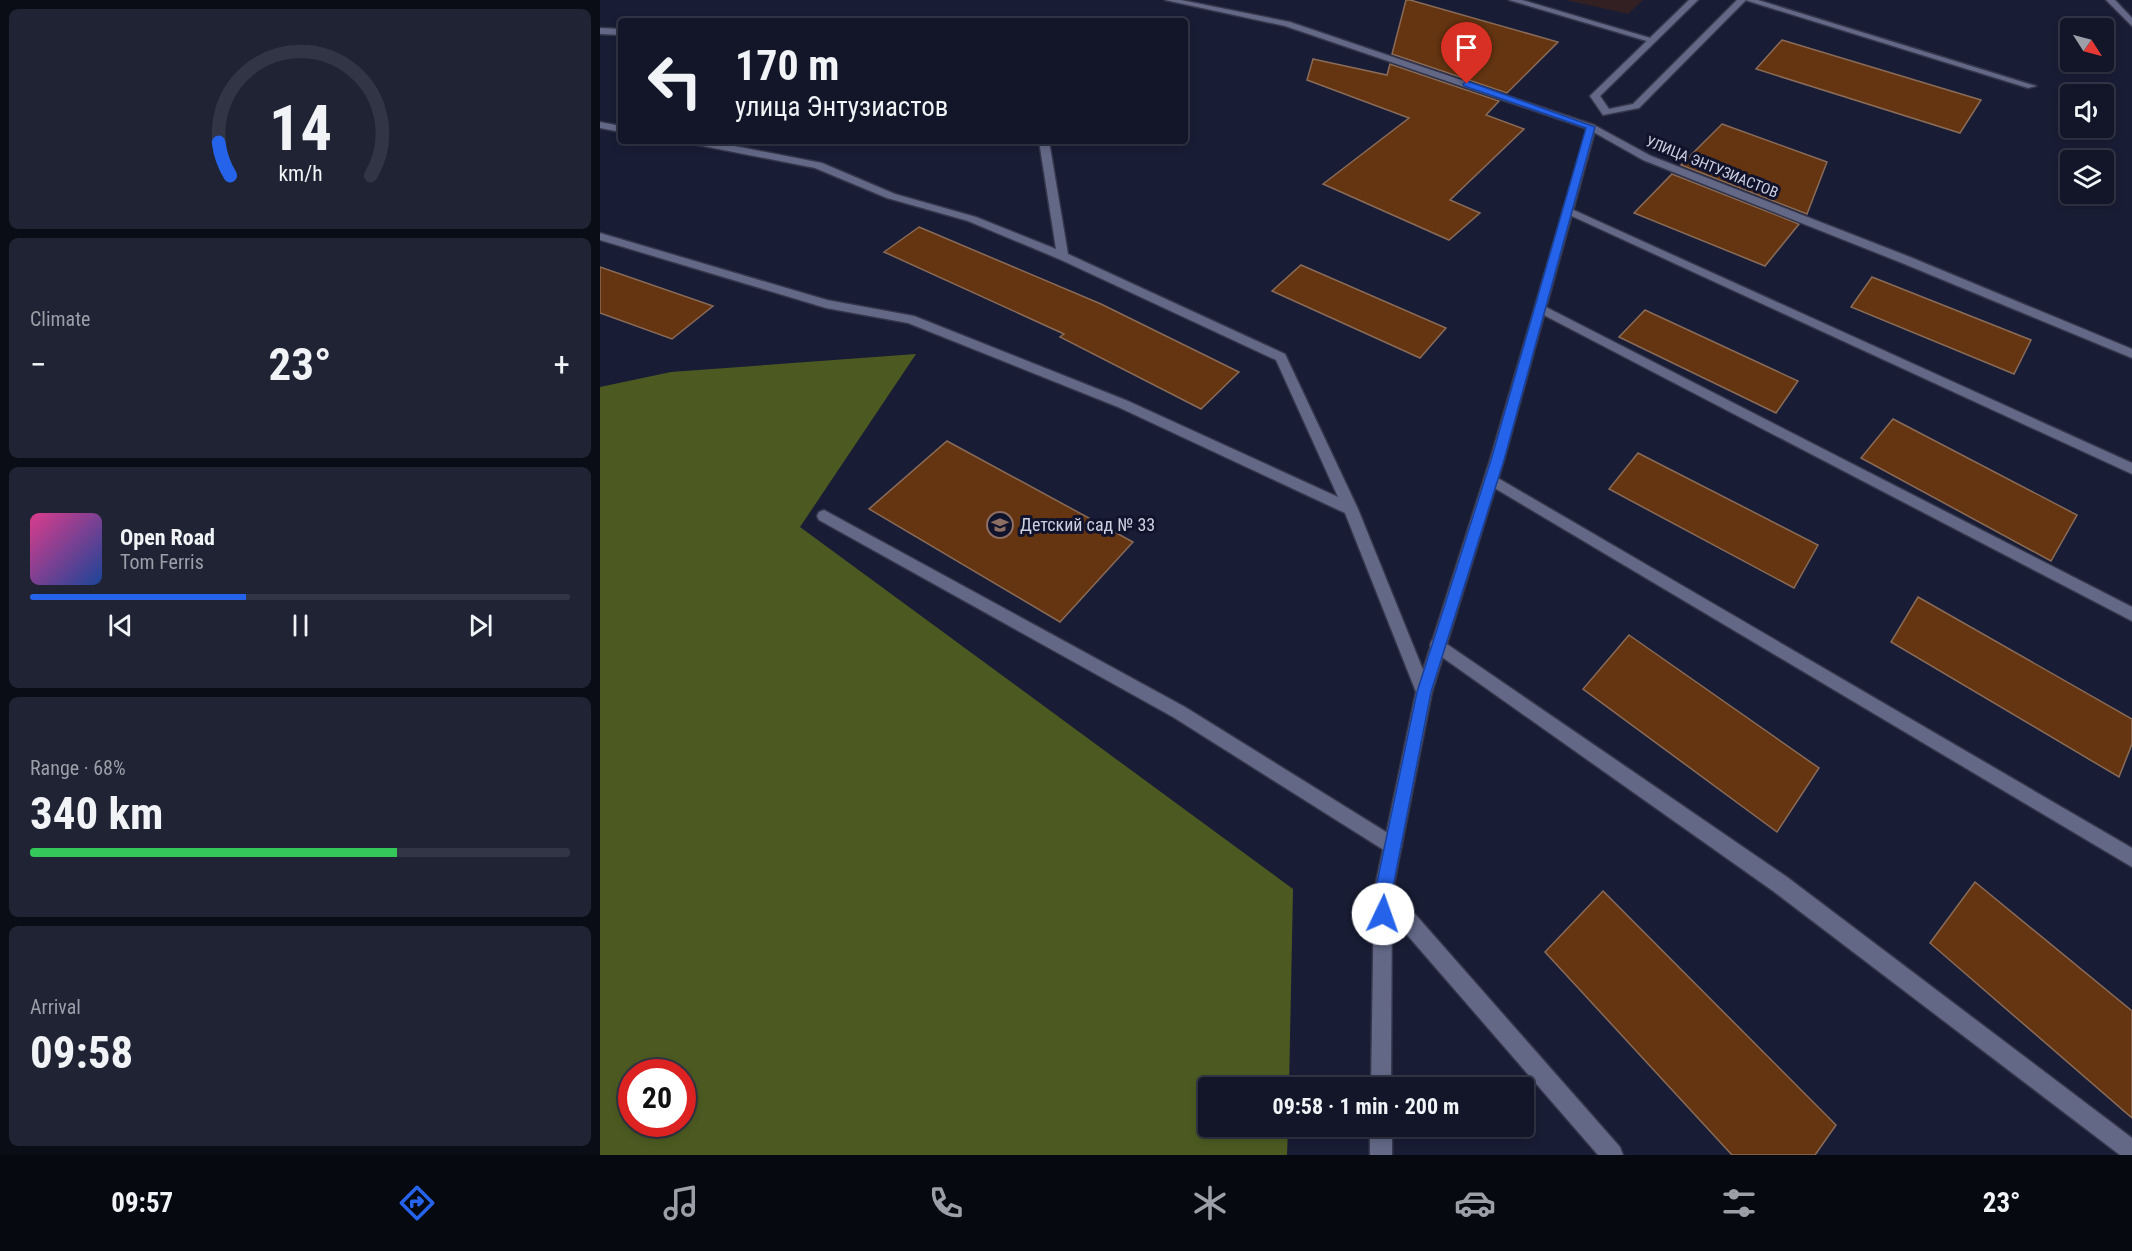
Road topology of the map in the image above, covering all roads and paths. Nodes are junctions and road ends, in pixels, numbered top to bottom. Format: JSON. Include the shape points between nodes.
{"nodes":[{"id":1,"x":1169,"y":0,"type":"edge"},
{"id":2,"x":1513,"y":0,"type":"edge"},
{"id":3,"x":1694,"y":0,"type":"edge"},
{"id":4,"x":1742,"y":0,"type":"edge"},
{"id":5,"x":1749,"y":0,"type":"edge"},
{"id":6,"x":2110,"y":0,"type":"edge"},
{"id":7,"x":2132,"y":22,"type":"edge"},
{"id":8,"x":600,"y":31,"type":"edge"},
{"id":9,"x":618,"y":32,"type":"edge"},
{"id":10,"x":1653,"y":40,"type":"junction"},
{"id":11,"x":2031,"y":86,"type":"dead end"},
{"id":12,"x":1606,"y":112,"type":"junction"},
{"id":13,"x":600,"y":125,"type":"edge"},
{"id":14,"x":1591,"y":127,"type":"junction"},
{"id":15,"x":618,"y":128,"type":"edge"},
{"id":16,"x":709,"y":144,"type":"edge"},
{"id":17,"x":1044,"y":144,"type":"edge"},
{"id":18,"x":1567,"y":210,"type":"junction"},
{"id":19,"x":600,"y":236,"type":"edge"},
{"id":20,"x":1063,"y":256,"type":"junction"},
{"id":21,"x":1540,"y":308,"type":"junction"},
{"id":22,"x":2132,"y":354,"type":"edge"},
{"id":23,"x":2132,"y":469,"type":"edge"},
{"id":24,"x":1491,"y":479,"type":"junction"},
{"id":25,"x":1351,"y":509,"type":"junction"},
{"id":26,"x":824,"y":516,"type":"dead end"},
{"id":27,"x":2132,"y":614,"type":"edge"},
{"id":28,"x":1438,"y":645,"type":"junction"},
{"id":29,"x":1424,"y":692,"type":"junction"},
{"id":30,"x":1393,"y":846,"type":"junction"},
{"id":31,"x":2132,"y":858,"type":"edge"},
{"id":32,"x":1383,"y":892,"type":"junction"},
{"id":33,"x":1381,"y":1077,"type":"edge"},
{"id":34,"x":1381,"y":1137,"type":"edge"},
{"id":35,"x":2132,"y":1151,"type":"edge"},
{"id":36,"x":1381,"y":1155,"type":"edge"},
{"id":37,"x":1612,"y":1155,"type":"edge"}],
"edges":[{"from":1,"to":14,"type":"street","name":"УЛИЦА ЭНТУЗИАСТОВ","via":[[1287,24]]},
{"from":2,"to":10,"type":"street"},
{"from":3,"to":10,"type":"street"},
{"from":4,"to":12,"type":"street","via":[[1636,106]]},
{"from":5,"to":11,"type":"street"},
{"from":6,"to":7,"type":"street"},
{"from":8,"to":9,"type":"street"},
{"from":10,"to":12,"type":"street","via":[[1595,96]]},
{"from":12,"to":14,"type":"street"},
{"from":13,"to":15,"type":"street"},
{"from":14,"to":18,"type":"street"},
{"from":14,"to":22,"type":"street","name":"УЛИЦА ЭНТУЗИАСТОВ","via":[[1647,158]]},
{"from":16,"to":20,"type":"street","via":[[818,165],[891,196],[972,219]]},
{"from":17,"to":20,"type":"street"},
{"from":18,"to":21,"type":"street"},
{"from":18,"to":23,"type":"street"},
{"from":19,"to":25,"type":"street","via":[[826,304],[910,319],[1123,404]]},
{"from":20,"to":25,"type":"street","via":[[1281,357]]},
{"from":21,"to":24,"type":"street"},
{"from":21,"to":27,"type":"street"},
{"from":24,"to":28,"type":"street"},
{"from":24,"to":31,"type":"street"},
{"from":25,"to":29,"type":"street"},
{"from":26,"to":30,"type":"street","via":[[1179,712]]},
{"from":28,"to":29,"type":"street"},
{"from":28,"to":35,"type":"street","via":[[1780,884]]},
{"from":29,"to":30,"type":"street"},
{"from":30,"to":32,"type":"street"},
{"from":32,"to":33,"type":"street"},
{"from":32,"to":37,"type":"street"},
{"from":34,"to":36,"type":"street"}]}
